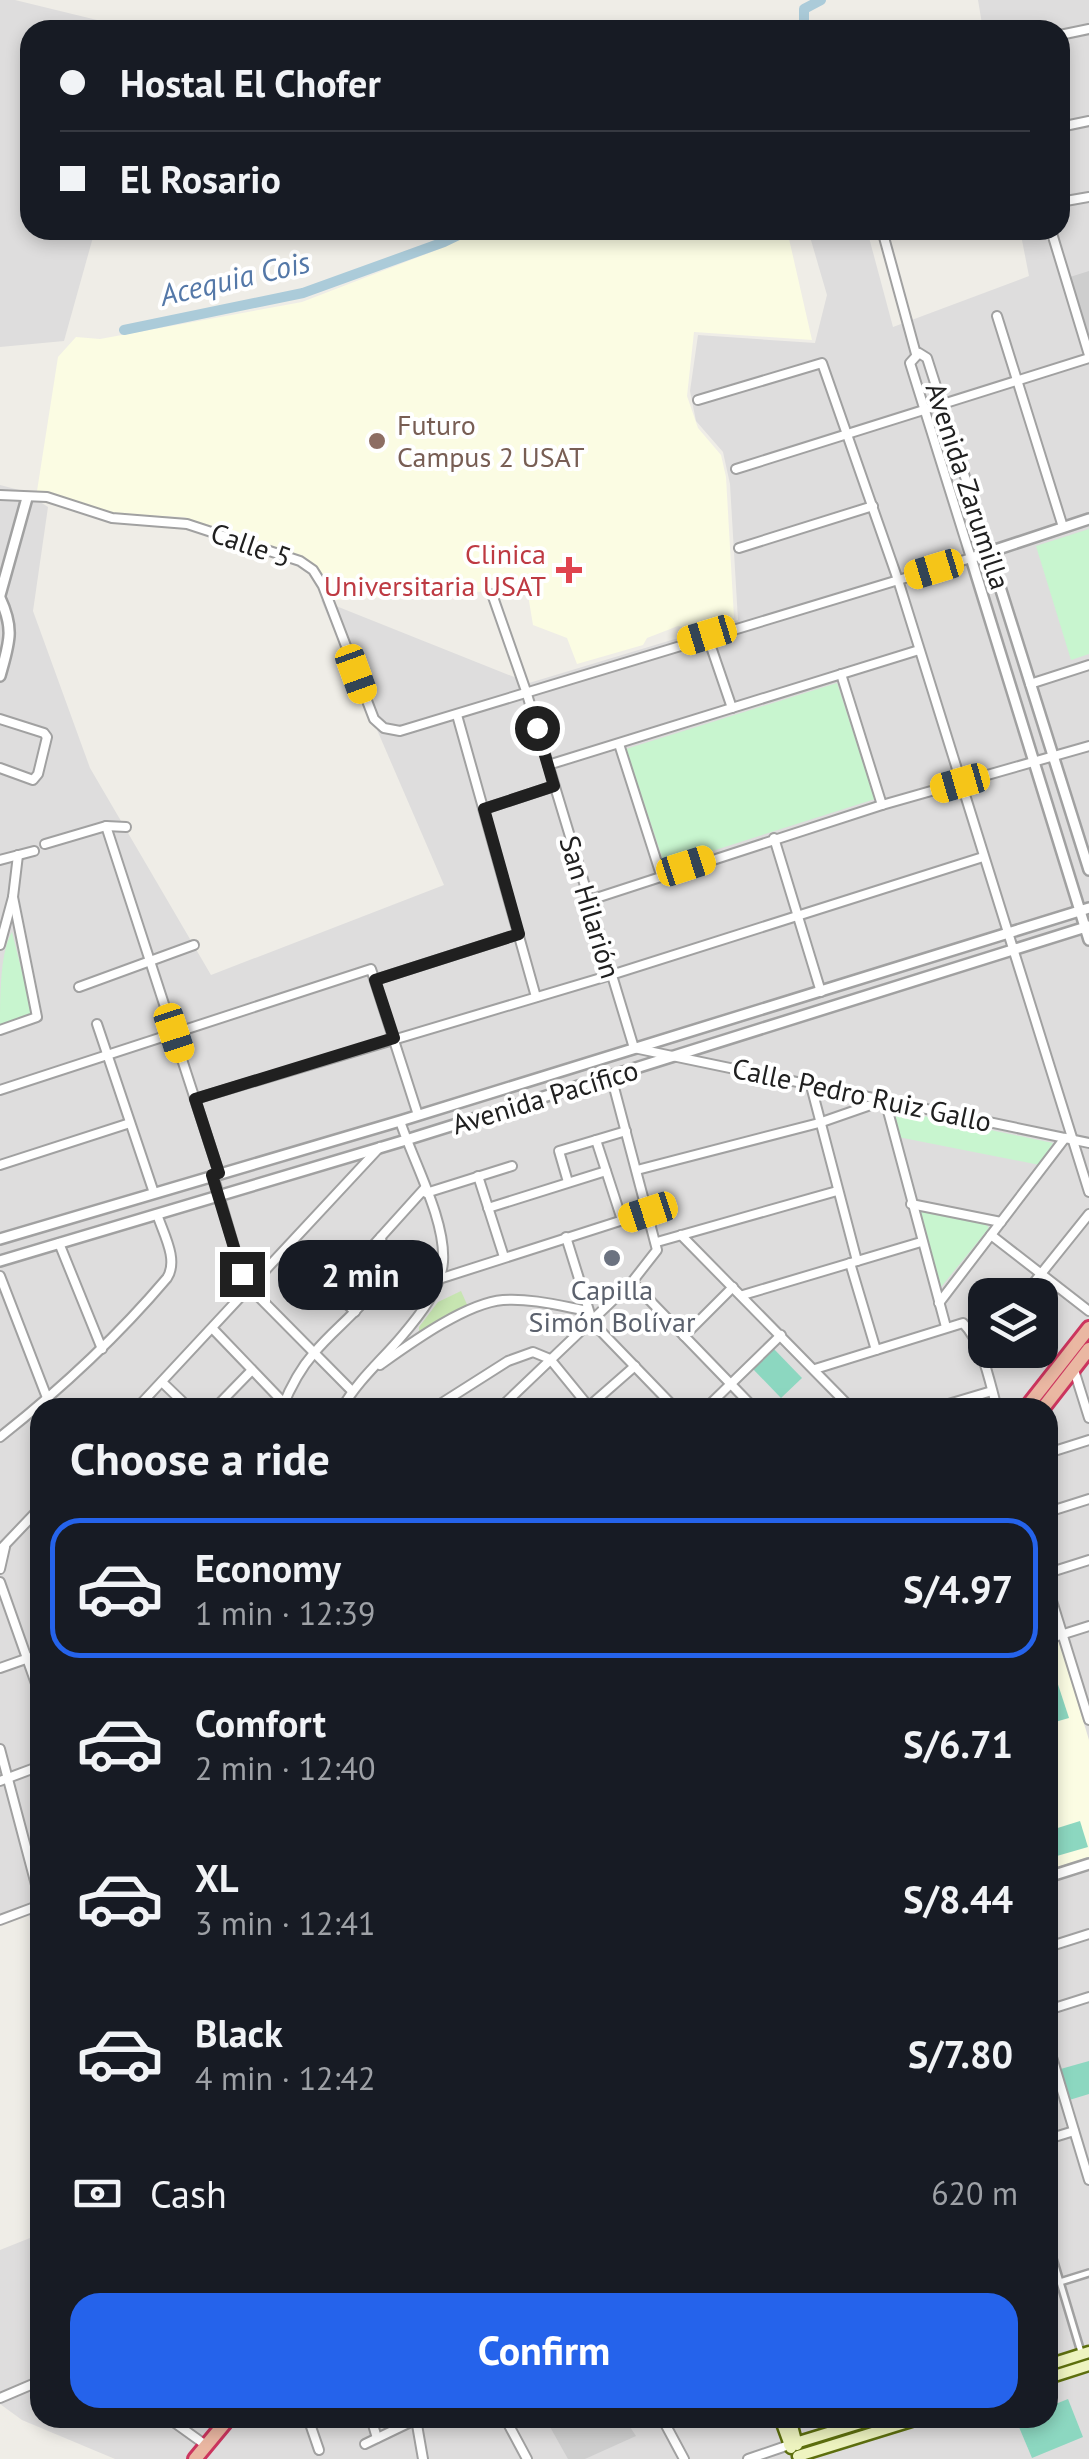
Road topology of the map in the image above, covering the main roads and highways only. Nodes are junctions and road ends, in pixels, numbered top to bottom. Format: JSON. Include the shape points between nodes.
{"nodes":[{"id":1,"x":1089,"y":1328,"type":"edge"},
{"id":2,"x":1089,"y":1349,"type":"edge"},
{"id":3,"x":1034,"y":1398,"type":"edge"},
{"id":4,"x":1050,"y":1398,"type":"edge"},
{"id":5,"x":1085,"y":2353,"type":"edge"},
{"id":6,"x":1058,"y":2362,"type":"edge"},
{"id":7,"x":1089,"y":2365,"type":"edge"},
{"id":8,"x":1058,"y":2375,"type":"edge"},
{"id":9,"x":222,"y":2428,"type":"edge"},
{"id":10,"x":785,"y":2428,"type":"edge"},
{"id":11,"x":791,"y":2428,"type":"edge"},
{"id":12,"x":834,"y":2428,"type":"edge"},
{"id":13,"x":890,"y":2428,"type":"edge"},
{"id":14,"x":793,"y":2443,"type":"junction"},
{"id":15,"x":798,"y":2458,"type":"edge"},
{"id":16,"x":195,"y":2459,"type":"edge"}],
"edges":[{"from":1,"to":3,"type":"highway"},
{"from":2,"to":4,"type":"highway"},
{"from":5,"to":6,"type":"main road"},
{"from":7,"to":8,"type":"main road"},
{"from":9,"to":16,"type":"highway"},
{"from":10,"to":14,"type":"main road"},
{"from":11,"to":14,"type":"main road"},
{"from":12,"to":14,"type":"main road"},
{"from":13,"to":15,"type":"main road"},
{"from":14,"to":15,"type":"main road"}]}
